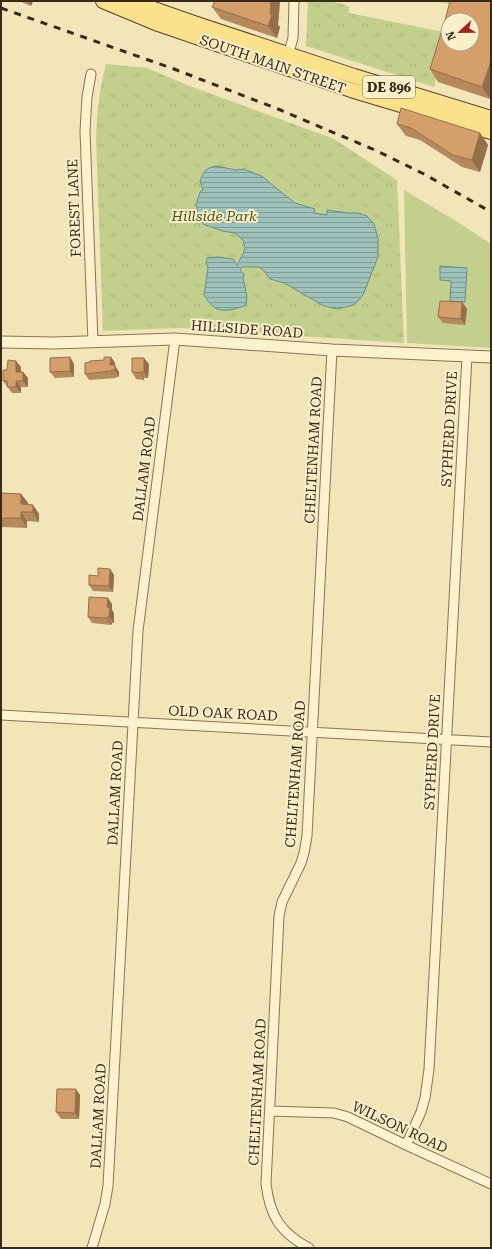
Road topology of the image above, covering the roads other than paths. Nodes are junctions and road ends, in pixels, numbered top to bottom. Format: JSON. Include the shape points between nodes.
{"nodes":[{"id":1,"x":104,"y":1,"type":"edge"},
{"id":2,"x":131,"y":1,"type":"edge"},
{"id":3,"x":294,"y":1,"type":"edge"},
{"id":4,"x":288,"y":54,"type":"junction"},
{"id":5,"x":284,"y":67,"type":"junction"},
{"id":6,"x":91,"y":74,"type":"dead end"},
{"id":7,"x":491,"y":118,"type":"edge"},
{"id":8,"x":491,"y":132,"type":"edge"},
{"id":9,"x":175,"y":339,"type":"junction"},
{"id":10,"x":1,"y":342,"type":"edge"},
{"id":11,"x":93,"y":342,"type":"junction"},
{"id":12,"x":332,"y":350,"type":"junction"},
{"id":13,"x":467,"y":356,"type":"junction"},
{"id":14,"x":491,"y":358,"type":"edge"},
{"id":15,"x":1,"y":715,"type":"edge"},
{"id":16,"x":132,"y":722,"type":"junction"},
{"id":17,"x":312,"y":732,"type":"junction"},
{"id":18,"x":447,"y":739,"type":"junction"},
{"id":19,"x":491,"y":742,"type":"edge"},
{"id":20,"x":270,"y":1111,"type":"junction"},
{"id":21,"x":406,"y":1145,"type":"junction"},
{"id":22,"x":491,"y":1184,"type":"edge"},
{"id":23,"x":92,"y":1248,"type":"edge"},
{"id":24,"x":309,"y":1248,"type":"edge"}],
"edges":[{"from":1,"to":5,"type":"main road","name":"SOUTH MAIN STREET","number":"DE 896","via":[[163,26]]},
{"from":2,"to":4,"type":"main road","name":"SOUTH MAIN STREET","number":"DE 896"},
{"from":3,"to":4,"type":"street","via":[[293,38]]},
{"from":4,"to":5,"type":"street"},
{"from":4,"to":7,"type":"main road","name":"SOUTH MAIN STREET","number":"DE 896"},
{"from":5,"to":8,"type":"main road","name":"SOUTH MAIN STREET","number":"DE 896"},
{"from":6,"to":11,"type":"street","name":"FOREST LANE","via":[[85,131]]},
{"from":9,"to":11,"type":"street","name":"HILLSIDE ROAD"},
{"from":9,"to":12,"type":"street","name":"HILLSIDE ROAD"},
{"from":9,"to":16,"type":"street","name":"DALLAM ROAD","via":[[138,631]]},
{"from":10,"to":11,"type":"street","name":"HILLSIDE ROAD"},
{"from":12,"to":13,"type":"street","name":"HILLSIDE ROAD"},
{"from":12,"to":17,"type":"street","name":"CHELTENHAM ROAD"},
{"from":13,"to":14,"type":"street","name":"HILLSIDE ROAD"},
{"from":13,"to":18,"type":"street","name":"SYPHERD DRIVE"},
{"from":15,"to":16,"type":"street","name":"OLD OAK ROAD"},
{"from":16,"to":17,"type":"street","name":"OLD OAK ROAD"},
{"from":16,"to":23,"type":"street","name":"DALLAM ROAD","via":[[108,1186]]},
{"from":17,"to":18,"type":"street","name":"OLD OAK ROAD"},
{"from":17,"to":20,"type":"street","name":"CHELTENHAM ROAD","via":[[304,853],[282,902],[279,916]]},
{"from":18,"to":19,"type":"street","name":"OLD OAK ROAD"},
{"from":18,"to":21,"type":"street","name":"SYPHERD DRIVE","via":[[428,1084],[421,1112]]},
{"from":20,"to":21,"type":"street","name":"WILSON ROAD","via":[[334,1113],[348,1117]]},
{"from":20,"to":24,"type":"street","name":"CHELTENHAM ROAD","via":[[266,1184],[268,1198],[272,1211],[287,1234]]},
{"from":21,"to":22,"type":"street","name":"WILSON ROAD"}]}
